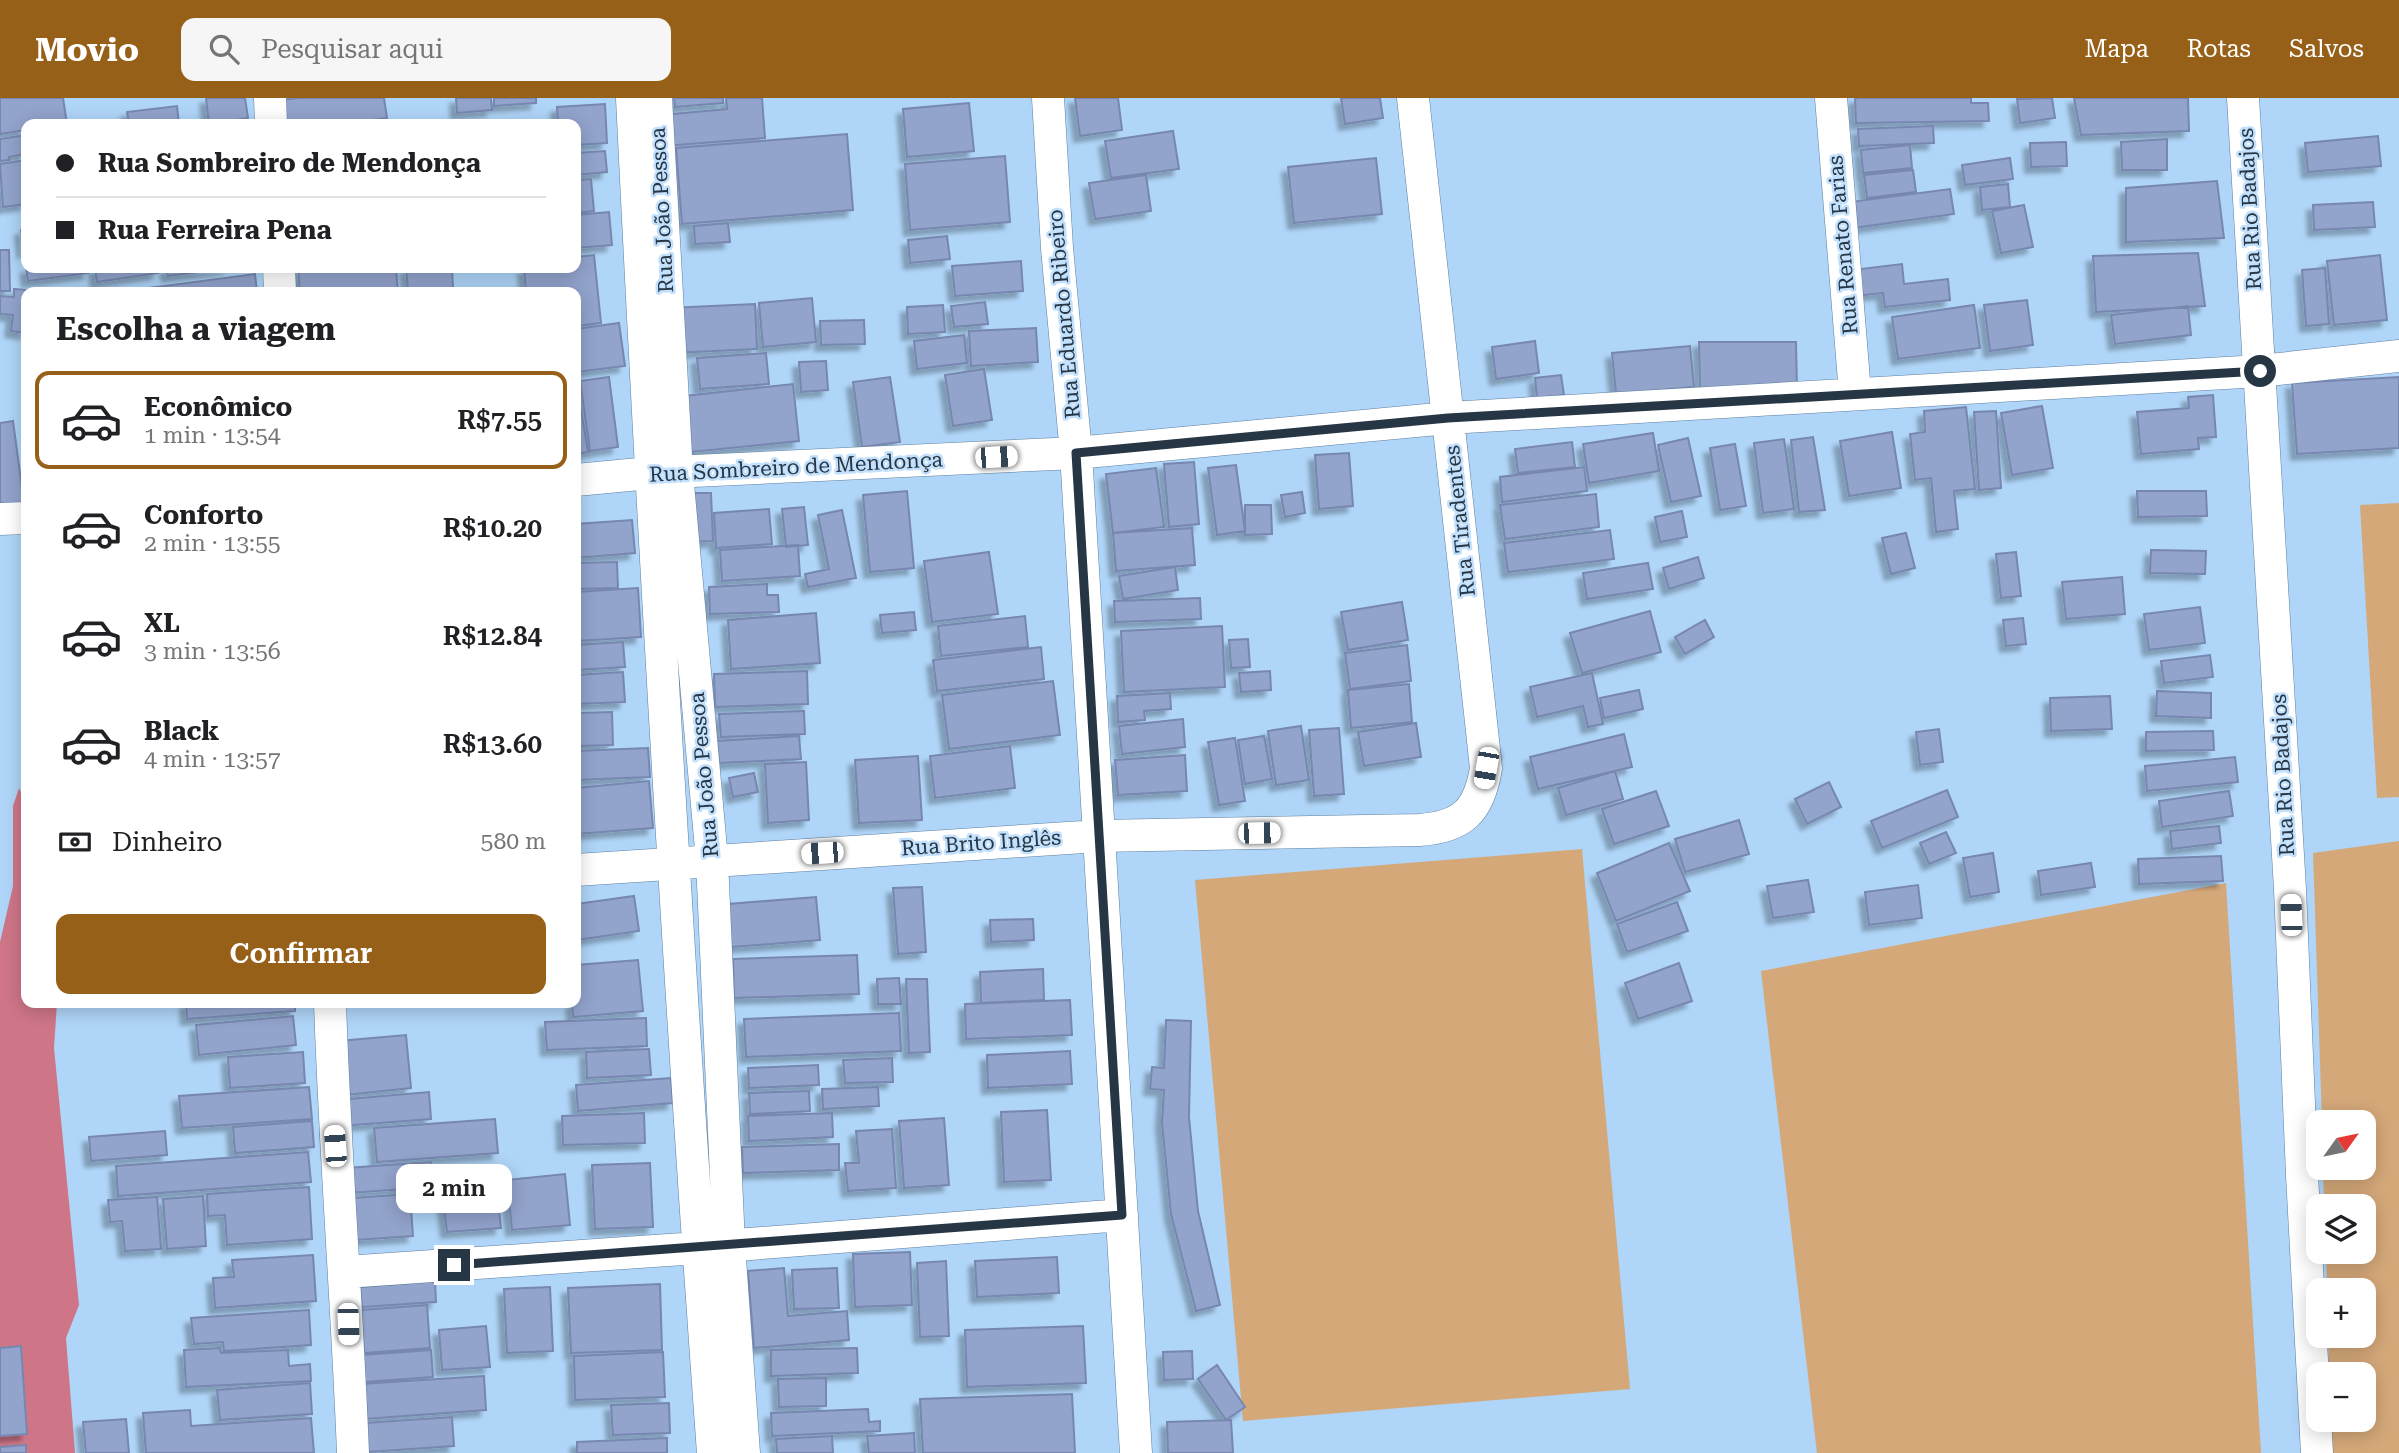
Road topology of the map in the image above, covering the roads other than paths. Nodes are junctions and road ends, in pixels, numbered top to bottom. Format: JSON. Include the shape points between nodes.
{"nodes":[{"id":1,"x":270,"y":98,"type":"edge"},
{"id":2,"x":632,"y":98,"type":"edge"},
{"id":3,"x":656,"y":98,"type":"edge"},
{"id":4,"x":1048,"y":98,"type":"edge"},
{"id":5,"x":1413,"y":98,"type":"edge"},
{"id":6,"x":1831,"y":98,"type":"edge"},
{"id":7,"x":2243,"y":98,"type":"edge"},
{"id":8,"x":271,"y":119,"type":"edge"},
{"id":9,"x":2399,"y":356,"type":"edge"},
{"id":10,"x":2260,"y":371,"type":"junction"},
{"id":11,"x":1855,"y":393,"type":"junction"},
{"id":12,"x":1448,"y":418,"type":"junction"},
{"id":13,"x":1076,"y":453,"type":"junction"},
{"id":14,"x":664,"y":473,"type":"junction"},
{"id":15,"x":581,"y":480,"type":"edge"},
{"id":16,"x":21,"y":518,"type":"edge"},
{"id":17,"x":0,"y":519,"type":"edge"},
{"id":18,"x":1466,"y":814,"type":"joint"},
{"id":19,"x":1099,"y":836,"type":"junction"},
{"id":20,"x":712,"y":860,"type":"junction"},
{"id":21,"x":675,"y":863,"type":"junction"},
{"id":22,"x":581,"y":870,"type":"edge"},
{"id":23,"x":330,"y":1008,"type":"edge"},
{"id":24,"x":1122,"y":1215,"type":"junction"},
{"id":25,"x":729,"y":1245,"type":"junction"},
{"id":26,"x":698,"y":1248,"type":"junction"},
{"id":27,"x":345,"y":1272,"type":"junction"},
{"id":28,"x":353,"y":1453,"type":"edge"},
{"id":29,"x":713,"y":1453,"type":"edge"},
{"id":30,"x":744,"y":1453,"type":"edge"},
{"id":31,"x":1136,"y":1453,"type":"edge"},
{"id":32,"x":2317,"y":1453,"type":"edge"}],
"edges":[{"from":1,"to":8,"type":"street"},
{"from":2,"to":14,"type":"street","name":"Rua João Pessoa"},
{"from":3,"to":14,"type":"street","name":"Rua João Pessoa"},
{"from":4,"to":13,"type":"street","name":"Rua Eduardo Ribeiro"},
{"from":5,"to":12,"type":"street","name":"Rua Tiradentes"},
{"from":6,"to":11,"type":"street","name":"Rua Renato Farias"},
{"from":7,"to":10,"type":"street","name":"Rua Rio Badajos"},
{"from":9,"to":10,"type":"street","name":"Rua Sombreiro de Mendonça"},
{"from":10,"to":11,"type":"street","name":"Rua Sombreiro de Mendonça"},
{"from":10,"to":32,"type":"street","name":"Rua Rio Badajos"},
{"from":11,"to":12,"type":"street","name":"Rua Sombreiro de Mendonça"},
{"from":12,"to":13,"type":"street","name":"Rua Sombreiro de Mendonça"},
{"from":12,"to":18,"type":"street","name":"Rua Tiradentes","via":[[1486,768],[1483,788]]},
{"from":13,"to":14,"type":"street","name":"Rua Sombreiro de Mendonça"},
{"from":13,"to":19,"type":"street","name":"Rua Eduardo Ribeiro"},
{"from":14,"to":15,"type":"street","name":"Rua Sombreiro de Mendonça"},
{"from":14,"to":20,"type":"street","name":"Rua João Pessoa"},
{"from":14,"to":21,"type":"street","name":"Rua João Pessoa"},
{"from":16,"to":17,"type":"street"},
{"from":18,"to":19,"type":"street","name":"Rua Brito Inglês","via":[[1440,829]]},
{"from":19,"to":20,"type":"street","name":"Rua Brito Inglês"},
{"from":19,"to":24,"type":"street","name":"Rua Eduardo Ribeiro"},
{"from":20,"to":21,"type":"street","name":"Rua Brito Inglês"},
{"from":20,"to":25,"type":"street","name":"Rua João Pessoa"},
{"from":21,"to":22,"type":"street","name":"Rua Brito Inglês"},
{"from":21,"to":26,"type":"street","name":"Rua João Pessoa"},
{"from":23,"to":27,"type":"street"},
{"from":24,"to":25,"type":"street"},
{"from":24,"to":31,"type":"street","name":"Rua Eduardo Ribeiro"},
{"from":25,"to":26,"type":"street"},
{"from":25,"to":30,"type":"street","name":"Rua João Pessoa"},
{"from":26,"to":27,"type":"street"},
{"from":26,"to":29,"type":"street","name":"Rua João Pessoa"},
{"from":27,"to":28,"type":"street"}]}
